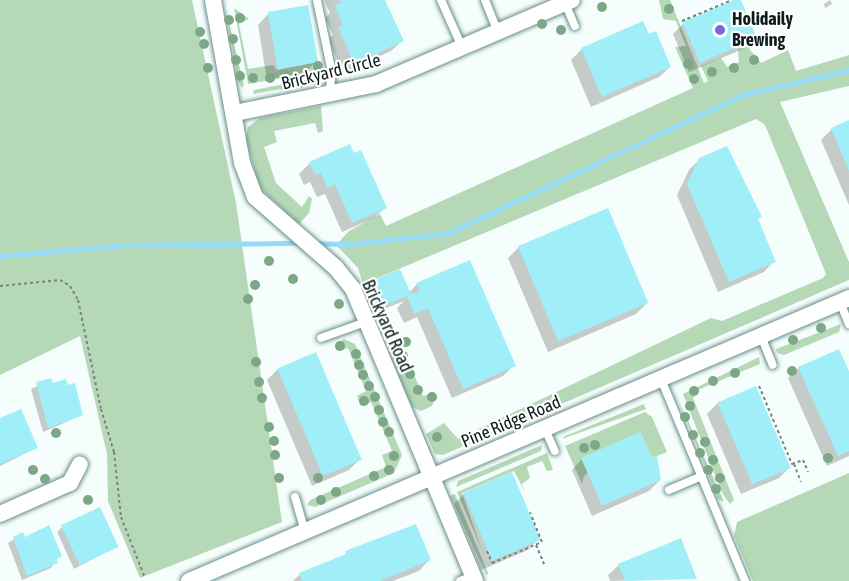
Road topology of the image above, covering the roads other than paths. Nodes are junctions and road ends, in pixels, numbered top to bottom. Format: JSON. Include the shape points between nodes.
{"nodes":[{"id":1,"x":213,"y":0,"type":"edge"},
{"id":2,"x":317,"y":0,"type":"edge"},
{"id":3,"x":441,"y":0,"type":"edge"},
{"id":4,"x":485,"y":0,"type":"edge"},
{"id":5,"x":569,"y":1,"type":"edge"},
{"id":6,"x":575,"y":26,"type":"dead end"},
{"id":7,"x":498,"y":32,"type":"junction"},
{"id":8,"x":462,"y":47,"type":"junction"},
{"id":9,"x":329,"y":95,"type":"junction"},
{"id":10,"x":235,"y":113,"type":"junction"},
{"id":11,"x":844,"y":300,"type":"edge"},
{"id":12,"x":366,"y":322,"type":"junction"},
{"id":13,"x":849,"y":324,"type":"edge"},
{"id":14,"x":761,"y":336,"type":"junction"},
{"id":15,"x":321,"y":338,"type":"dead end"},
{"id":16,"x":773,"y":365,"type":"dead end"},
{"id":17,"x":661,"y":379,"type":"junction"},
{"id":18,"x":545,"y":429,"type":"junction"},
{"id":19,"x":555,"y":451,"type":"dead end"},
{"id":20,"x":80,"y":464,"type":"dead end"},
{"id":21,"x":431,"y":477,"type":"junction"},
{"id":22,"x":702,"y":477,"type":"junction"},
{"id":23,"x":669,"y":490,"type":"dead end"},
{"id":24,"x":295,"y":497,"type":"dead end"},
{"id":25,"x":0,"y":514,"type":"edge"},
{"id":26,"x":305,"y":531,"type":"junction"},
{"id":27,"x":469,"y":579,"type":"edge"},
{"id":28,"x":189,"y":581,"type":"edge"},
{"id":29,"x":745,"y":581,"type":"edge"}],
"edges":[{"from":1,"to":10,"type":"street"},
{"from":2,"to":9,"type":"lane","via":[[332,73]]},
{"from":3,"to":8,"type":"lane"},
{"from":4,"to":7,"type":"lane"},
{"from":5,"to":6,"type":"lane"},
{"from":5,"to":7,"type":"street","name":"Brickyard Circle"},
{"from":7,"to":8,"type":"street","name":"Brickyard Circle"},
{"from":8,"to":9,"type":"street","name":"Brickyard Circle","via":[[376,84]]},
{"from":9,"to":10,"type":"street","name":"Brickyard Circle"},
{"from":10,"to":12,"type":"street","name":"Brickyard Road","via":[[242,163],[255,197],[336,268],[352,289]]},
{"from":11,"to":13,"type":"lane"},
{"from":11,"to":14,"type":"street","name":"Pine Ridge Road"},
{"from":12,"to":15,"type":"lane"},
{"from":12,"to":21,"type":"street","name":"Brickyard Road"},
{"from":14,"to":16,"type":"lane"},
{"from":14,"to":17,"type":"street","name":"Pine Ridge Road"},
{"from":17,"to":18,"type":"street","name":"Pine Ridge Road"},
{"from":17,"to":22,"type":"lane"},
{"from":18,"to":19,"type":"lane"},
{"from":18,"to":21,"type":"street","name":"Pine Ridge Road"},
{"from":20,"to":25,"type":"street","via":[[70,483]]},
{"from":21,"to":26,"type":"street","name":"Pine Ridge Road"},
{"from":21,"to":27,"type":"street","name":"Brickyard Road"},
{"from":22,"to":23,"type":"lane"},
{"from":22,"to":29,"type":"lane"},
{"from":24,"to":26,"type":"lane"},
{"from":26,"to":28,"type":"street","name":"Pine Ridge Road"}]}
